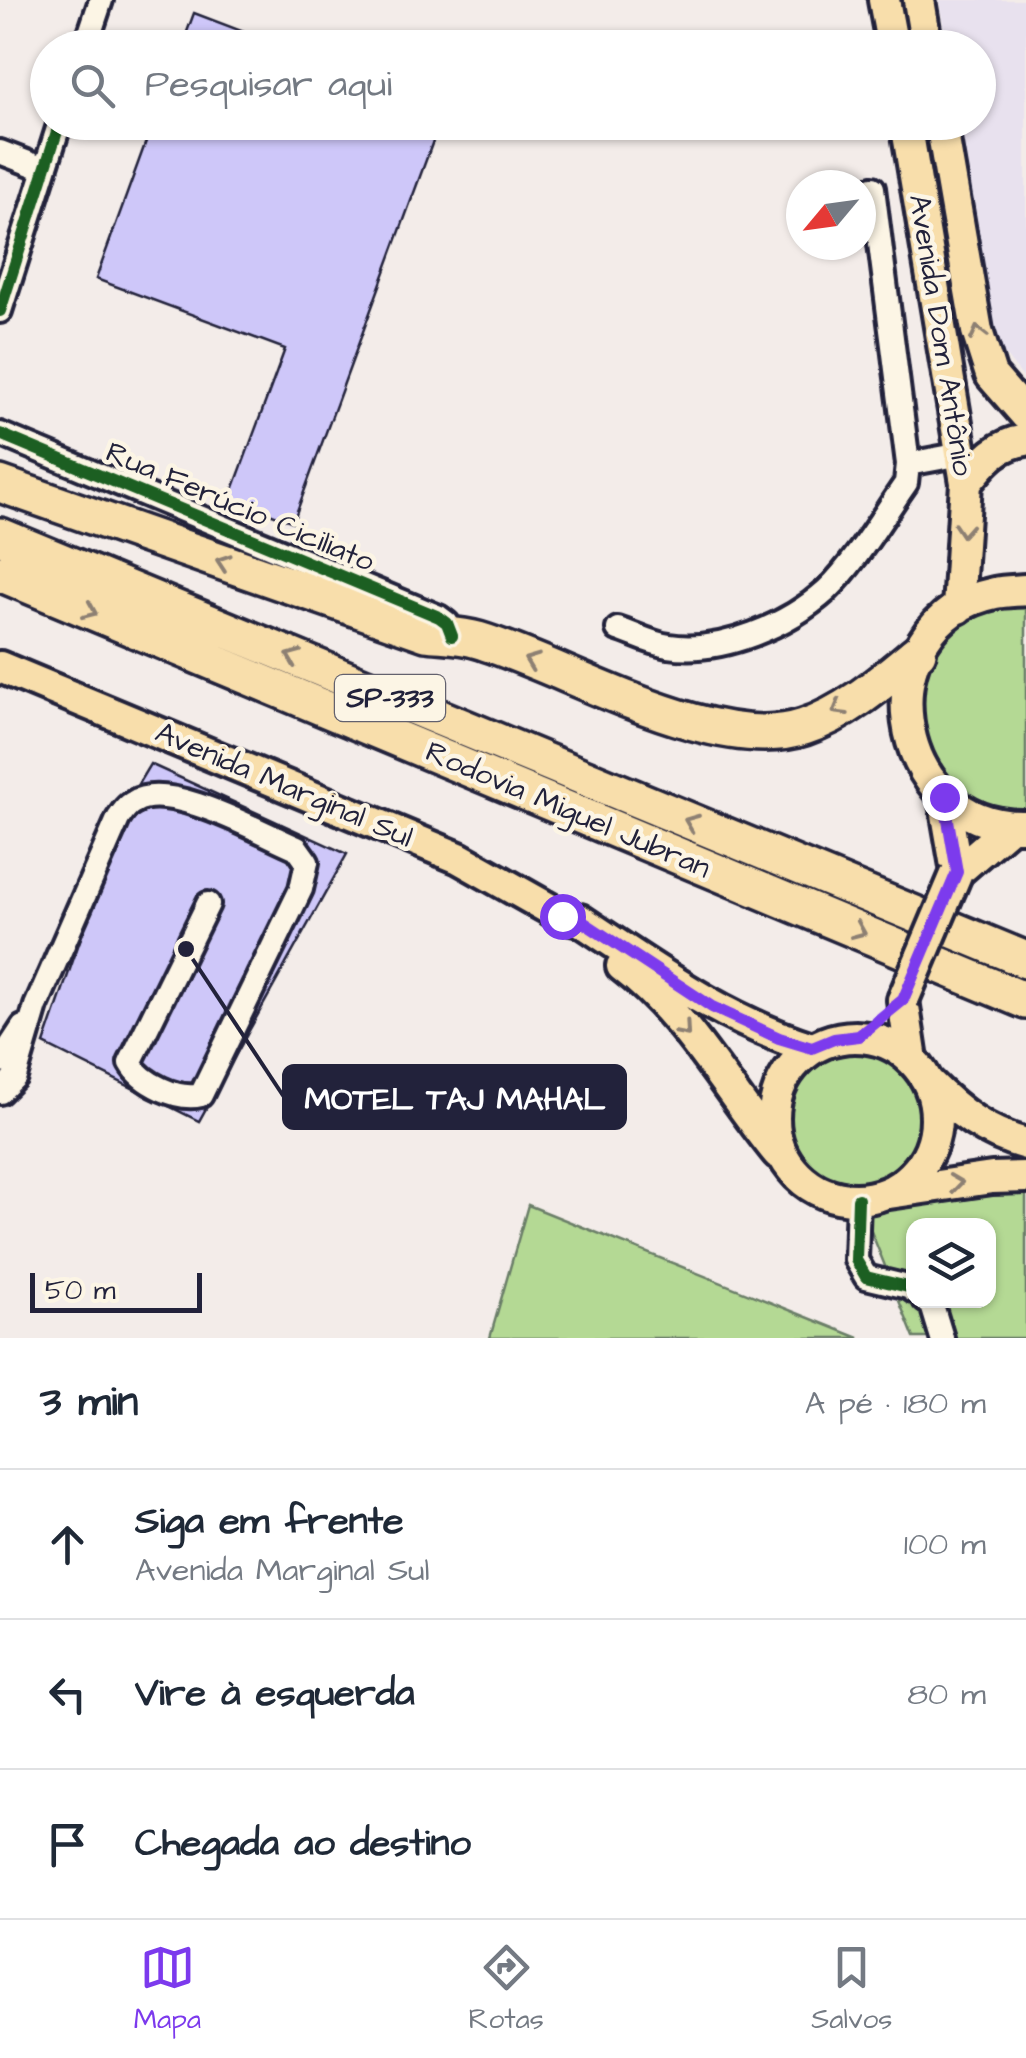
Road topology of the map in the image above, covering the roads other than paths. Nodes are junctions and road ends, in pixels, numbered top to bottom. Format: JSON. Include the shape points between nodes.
{"nodes":[{"id":1,"x":100,"y":0,"type":"edge"},
{"id":2,"x":884,"y":0,"type":"edge"},
{"id":3,"x":919,"y":0,"type":"edge"},
{"id":4,"x":91,"y":30,"type":"edge"},
{"id":5,"x":889,"y":30,"type":"edge"},
{"id":6,"x":925,"y":30,"type":"edge"},
{"id":7,"x":54,"y":140,"type":"edge"},
{"id":8,"x":909,"y":140,"type":"edge"},
{"id":9,"x":943,"y":140,"type":"edge"},
{"id":10,"x":0,"y":152,"type":"edge"},
{"id":11,"x":44,"y":169,"type":"junction"},
{"id":12,"x":915,"y":174,"type":"junction"},
{"id":13,"x":876,"y":187,"type":"edge"},
{"id":14,"x":876,"y":250,"type":"edge"},
{"id":15,"x":0,"y":311,"type":"edge"},
{"id":16,"x":1026,"y":415,"type":"edge"},
{"id":17,"x":0,"y":434,"type":"edge"},
{"id":18,"x":1026,"y":440,"type":"edge"},
{"id":19,"x":908,"y":464,"type":"junction"},
{"id":20,"x":964,"y":468,"type":"junction"},
{"id":21,"x":0,"y":484,"type":"edge"},
{"id":22,"x":0,"y":536,"type":"edge"},
{"id":23,"x":0,"y":573,"type":"edge"},
{"id":24,"x":1026,"y":590,"type":"edge"},
{"id":25,"x":958,"y":608,"type":"junction"},
{"id":26,"x":618,"y":629,"type":"dead end"},
{"id":27,"x":452,"y":636,"type":"junction"},
{"id":28,"x":918,"y":652,"type":"junction"},
{"id":29,"x":0,"y":666,"type":"edge"},
{"id":30,"x":944,"y":797,"type":"junction"},
{"id":31,"x":1018,"y":826,"type":"edge"},
{"id":32,"x":957,"y":872,"type":"junction"},
{"id":33,"x":208,"y":904,"type":"dead end"},
{"id":34,"x":562,"y":916,"type":"junction"},
{"id":35,"x":1026,"y":960,"type":"edge"},
{"id":36,"x":903,"y":1000,"type":"junction"},
{"id":37,"x":1026,"y":1001,"type":"edge"},
{"id":38,"x":36,"y":1006,"type":"junction"},
{"id":39,"x":859,"y":1036,"type":"junction"},
{"id":40,"x":812,"y":1048,"type":"junction"},
{"id":41,"x":0,"y":1062,"type":"edge"},
{"id":42,"x":920,"y":1071,"type":"junction"},
{"id":43,"x":0,"y":1092,"type":"edge"},
{"id":44,"x":1026,"y":1144,"type":"edge"},
{"id":45,"x":790,"y":1166,"type":"junction"},
{"id":46,"x":1026,"y":1176,"type":"edge"},
{"id":47,"x":872,"y":1196,"type":"junction"},
{"id":48,"x":906,"y":1289,"type":"edge"},
{"id":49,"x":933,"y":1308,"type":"edge"},
{"id":50,"x":942,"y":1338,"type":"edge"}],
"edges":[{"from":1,"to":4,"type":"street"},
{"from":2,"to":5,"type":"main road"},
{"from":3,"to":6,"type":"main road"},
{"from":7,"to":11,"type":"street"},
{"from":8,"to":12,"type":"main road","name":"Avenida Dom Antônio"},
{"from":16,"to":9,"type":"main road","name":"Avenida Dom Antônio","one_way":true,"via":[[991,375],[977,331]]},
{"from":10,"to":11,"type":"street"},
{"from":11,"to":15,"type":"street"},
{"from":12,"to":13,"type":"street"},
{"from":12,"to":20,"type":"main road","name":"Avenida Dom Antônio"},
{"from":14,"to":19,"type":"street"},
{"from":17,"to":27,"type":"street","name":"Rua Ferúcio Ciciliato","via":[[439,617]]},
{"from":18,"to":20,"type":"main road"},
{"from":19,"to":20,"type":"street"},
{"from":19,"to":26,"type":"street","via":[[906,484],[863,544],[827,589],[793,613],[708,646],[668,646]]},
{"from":20,"to":25,"type":"main road","name":"Avenida Dom Antônio","one_way":true},
{"from":27,"to":21,"type":"highway","one_way":true,"via":[[426,633]]},
{"from":35,"to":22,"type":"highway","name":"Rodovia Miguel Jubran","number":"SP-333","one_way":true},
{"from":23,"to":37,"type":"highway","name":"Rodovia Miguel Jubran","number":"SP-333","one_way":true},
{"from":24,"to":25,"type":"main road","via":[[993,593]]},
{"from":25,"to":28,"type":"main road"},
{"from":28,"to":27,"type":"highway","one_way":true,"via":[[839,711],[766,735],[644,705],[476,639]]},
{"from":28,"to":30,"type":"main road","via":[[906,690],[906,729],[919,766]]},
{"from":29,"to":34,"type":"main road","name":"Avenida Marginal Sul","via":[[459,858]]},
{"from":30,"to":31,"type":"main road","via":[[974,816]]},
{"from":30,"to":32,"type":"main road"},
{"from":31,"to":32,"type":"main road"},
{"from":32,"to":36,"type":"main road","bridge":true},
{"from":33,"to":38,"type":"street","via":[[130,1063],[160,1088],[201,1095],[301,889],[307,862],[297,848],[189,802],[160,796],[133,802],[118,819]]},
{"from":34,"to":40,"type":"main road","name":"Avenida Marginal Sul","via":[[580,920],[712,1007]]},
{"from":34,"to":45,"type":"main road","name":"Avenida Marginal Sul","one_way":true,"via":[[640,979]]},
{"from":36,"to":39,"type":"main road"},
{"from":36,"to":42,"type":"main road"},
{"from":38,"to":41,"type":"street"},
{"from":38,"to":43,"type":"street","via":[[15,1076]]},
{"from":39,"to":40,"type":"main road"},
{"from":39,"to":42,"type":"main road","via":[[888,1044]]},
{"from":40,"to":45,"type":"main road","via":[[778,1089],[777,1142]]},
{"from":42,"to":44,"type":"main road","via":[[963,1116]]},
{"from":42,"to":47,"type":"main road","via":[[935,1108],[925,1159],[908,1180]]},
{"from":45,"to":47,"type":"main road","via":[[832,1196]]},
{"from":47,"to":46,"type":"main road","one_way":true},
{"from":47,"to":48,"type":"street","via":[[856,1260],[866,1277]]},
{"from":49,"to":50,"type":"street"}]}
